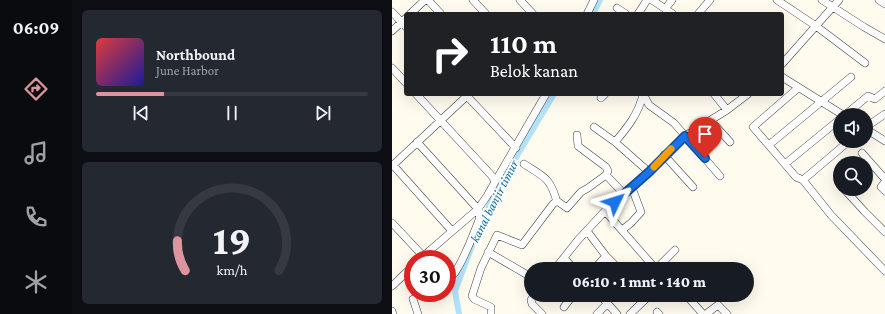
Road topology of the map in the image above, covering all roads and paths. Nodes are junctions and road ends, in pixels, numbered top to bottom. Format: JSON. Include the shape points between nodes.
{"nodes":[{"id":1,"x":426,"y":0,"type":"edge"},
{"id":2,"x":473,"y":0,"type":"edge"},
{"id":3,"x":520,"y":0,"type":"edge"},
{"id":4,"x":594,"y":0,"type":"edge"},
{"id":5,"x":647,"y":0,"type":"edge"},
{"id":6,"x":652,"y":0,"type":"edge"},
{"id":7,"x":672,"y":0,"type":"edge"},
{"id":8,"x":710,"y":0,"type":"edge"},
{"id":9,"x":777,"y":0,"type":"edge"},
{"id":10,"x":822,"y":0,"type":"edge"},
{"id":11,"x":839,"y":0,"type":"edge"},
{"id":12,"x":879,"y":0,"type":"edge"},
{"id":13,"x":885,"y":4,"type":"edge"},
{"id":14,"x":617,"y":8,"type":"dead end"},
{"id":15,"x":832,"y":8,"type":"junction"},
{"id":16,"x":665,"y":9,"type":"junction"},
{"id":17,"x":392,"y":12,"type":"edge"},
{"id":18,"x":412,"y":12,"type":"edge"},
{"id":19,"x":439,"y":12,"type":"edge"},
{"id":20,"x":484,"y":12,"type":"edge"},
{"id":21,"x":531,"y":12,"type":"edge"},
{"id":22,"x":588,"y":12,"type":"edge"},
{"id":23,"x":623,"y":12,"type":"edge"},
{"id":24,"x":639,"y":12,"type":"edge"},
{"id":25,"x":670,"y":12,"type":"edge"},
{"id":26,"x":700,"y":12,"type":"edge"},
{"id":27,"x":404,"y":22,"type":"edge"},
{"id":28,"x":816,"y":26,"type":"junction"},
{"id":29,"x":392,"y":31,"type":"edge"},
{"id":30,"x":885,"y":39,"type":"edge"},
{"id":31,"x":784,"y":62,"type":"edge"},
{"id":32,"x":865,"y":63,"type":"dead end"},
{"id":33,"x":392,"y":68,"type":"edge"},
{"id":34,"x":850,"y":77,"type":"dead end"},
{"id":35,"x":784,"y":78,"type":"edge"},
{"id":36,"x":404,"y":81,"type":"edge"},
{"id":37,"x":798,"y":88,"type":"junction"},
{"id":38,"x":885,"y":91,"type":"edge"},
{"id":39,"x":418,"y":96,"type":"edge"},
{"id":40,"x":466,"y":96,"type":"edge"},
{"id":41,"x":468,"y":96,"type":"edge"},
{"id":42,"x":545,"y":96,"type":"edge"},
{"id":43,"x":642,"y":96,"type":"edge"},
{"id":44,"x":644,"y":96,"type":"edge"},
{"id":45,"x":716,"y":96,"type":"edge"},
{"id":46,"x":745,"y":96,"type":"edge"},
{"id":47,"x":821,"y":102,"type":"junction"},
{"id":48,"x":853,"y":108,"type":"edge"},
{"id":49,"x":833,"y":109,"type":"edge"},
{"id":50,"x":727,"y":110,"type":"junction"},
{"id":51,"x":885,"y":114,"type":"edge"},
{"id":52,"x":441,"y":120,"type":"junction"},
{"id":53,"x":711,"y":121,"type":"junction"},
{"id":54,"x":873,"y":123,"type":"edge"},
{"id":55,"x":833,"y":125,"type":"edge"},
{"id":56,"x":594,"y":127,"type":"dead end"},
{"id":57,"x":873,"y":133,"type":"edge"},
{"id":58,"x":577,"y":135,"type":"dead end"},
{"id":59,"x":685,"y":136,"type":"junction"},
{"id":60,"x":885,"y":141,"type":"edge"},
{"id":61,"x":417,"y":142,"type":"junction"},
{"id":62,"x":615,"y":142,"type":"junction"},
{"id":63,"x":730,"y":142,"type":"dead end"},
{"id":64,"x":769,"y":145,"type":"junction"},
{"id":65,"x":516,"y":148,"type":"junction"},
{"id":66,"x":841,"y":148,"type":"edge"},
{"id":67,"x":862,"y":153,"type":"dead end"},
{"id":68,"x":664,"y":155,"type":"junction"},
{"id":69,"x":524,"y":164,"type":"dead end"},
{"id":70,"x":785,"y":164,"type":"junction"},
{"id":71,"x":392,"y":166,"type":"edge"},
{"id":72,"x":649,"y":172,"type":"junction"},
{"id":73,"x":606,"y":175,"type":"junction"},
{"id":74,"x":720,"y":176,"type":"dead end"},
{"id":75,"x":885,"y":179,"type":"edge"},
{"id":76,"x":803,"y":180,"type":"junction"},
{"id":77,"x":495,"y":182,"type":"junction"},
{"id":78,"x":885,"y":182,"type":"edge"},
{"id":79,"x":632,"y":188,"type":"junction"},
{"id":80,"x":693,"y":188,"type":"dead end"},
{"id":81,"x":885,"y":191,"type":"edge"},
{"id":82,"x":624,"y":194,"type":"junction"},
{"id":83,"x":850,"y":196,"type":"edge"},
{"id":84,"x":557,"y":202,"type":"junction"},
{"id":85,"x":478,"y":209,"type":"junction"},
{"id":86,"x":605,"y":211,"type":"junction"},
{"id":87,"x":392,"y":223,"type":"edge"},
{"id":88,"x":622,"y":230,"type":"junction"},
{"id":89,"x":452,"y":231,"type":"junction"},
{"id":90,"x":587,"y":231,"type":"junction"},
{"id":91,"x":885,"y":232,"type":"edge"},
{"id":92,"x":416,"y":250,"type":"edge"},
{"id":93,"x":430,"y":250,"type":"edge"},
{"id":94,"x":675,"y":250,"type":"dead end"},
{"id":95,"x":488,"y":252,"type":"junction"},
{"id":96,"x":606,"y":256,"type":"junction"},
{"id":97,"x":564,"y":258,"type":"junction"},
{"id":98,"x":561,"y":262,"type":"edge"},
{"id":99,"x":568,"y":262,"type":"edge"},
{"id":100,"x":600,"y":262,"type":"edge"},
{"id":101,"x":612,"y":262,"type":"edge"},
{"id":102,"x":650,"y":262,"type":"edge"},
{"id":103,"x":666,"y":262,"type":"edge"},
{"id":104,"x":456,"y":271,"type":"edge"},
{"id":105,"x":885,"y":271,"type":"edge"},
{"id":106,"x":404,"y":273,"type":"edge"},
{"id":107,"x":524,"y":273,"type":"edge"},
{"id":108,"x":393,"y":282,"type":"edge"},
{"id":109,"x":414,"y":302,"type":"edge"},
{"id":110,"x":532,"y":302,"type":"edge"},
{"id":111,"x":568,"y":302,"type":"edge"},
{"id":112,"x":603,"y":302,"type":"edge"},
{"id":113,"x":608,"y":302,"type":"edge"},
{"id":114,"x":641,"y":302,"type":"edge"},
{"id":115,"x":692,"y":302,"type":"edge"},
{"id":116,"x":564,"y":307,"type":"dead end"},
{"id":117,"x":392,"y":311,"type":"edge"},
{"id":118,"x":393,"y":314,"type":"edge"},
{"id":119,"x":418,"y":314,"type":"edge"},
{"id":120,"x":491,"y":314,"type":"edge"},
{"id":121,"x":542,"y":314,"type":"edge"},
{"id":122,"x":597,"y":314,"type":"edge"},
{"id":123,"x":617,"y":314,"type":"edge"},
{"id":124,"x":630,"y":314,"type":"edge"},
{"id":125,"x":703,"y":314,"type":"edge"},
{"id":126,"x":706,"y":314,"type":"edge"},
{"id":127,"x":727,"y":314,"type":"edge"}],
"edges":[{"from":1,"to":18,"type":"street"},
{"from":1,"to":19,"type":"street"},
{"from":2,"to":20,"type":"street"},
{"from":3,"to":21,"type":"street"},
{"from":4,"to":22,"type":"street"},
{"from":5,"to":24,"type":"street"},
{"from":6,"to":16,"type":"street"},
{"from":7,"to":16,"type":"street"},
{"from":8,"to":26,"type":"street"},
{"from":9,"to":28,"type":"street"},
{"from":10,"to":15,"type":"street"},
{"from":11,"to":15,"type":"street"},
{"from":12,"to":13,"type":"street"},
{"from":14,"to":23,"type":"street"},
{"from":15,"to":28,"type":"street"},
{"from":15,"to":30,"type":"street"},
{"from":16,"to":25,"type":"street"},
{"from":17,"to":27,"type":"street"},
{"from":27,"to":29,"type":"street"},
{"from":28,"to":31,"type":"street"},
{"from":28,"to":32,"type":"street"},
{"from":33,"to":36,"type":"street"},
{"from":34,"to":47,"type":"street"},
{"from":35,"to":37,"type":"street"},
{"from":37,"to":47,"type":"street"},
{"from":37,"to":64,"type":"street","via":[[753,127]]},
{"from":38,"to":48,"type":"street","via":[[875,99],[868,96]]},
{"from":39,"to":52,"type":"street"},
{"from":40,"to":52,"type":"street"},
{"from":41,"to":65,"type":"street"},
{"from":42,"to":65,"type":"street"},
{"from":43,"to":62,"type":"street","via":[[633,119]]},
{"from":44,"to":59,"type":"street","via":[[649,105],[674,123]]},
{"from":45,"to":50,"type":"street"},
{"from":46,"to":50,"type":"street"},
{"from":47,"to":49,"type":"street"},
{"from":47,"to":64,"type":"street"},
{"from":50,"to":53,"type":"street"},
{"from":51,"to":54,"type":"street"},
{"from":52,"to":61,"type":"street"},
{"from":52,"to":77,"type":"street"},
{"from":53,"to":59,"type":"street"},
{"from":53,"to":63,"type":"street"},
{"from":55,"to":70,"type":"street"},
{"from":56,"to":62,"type":"street"},
{"from":57,"to":60,"type":"street"},
{"from":58,"to":73,"type":"street","via":[[578,146],[606,166]]},
{"from":59,"to":68,"type":"street"},
{"from":59,"to":74,"type":"street"},
{"from":61,"to":71,"type":"street"},
{"from":61,"to":85,"type":"street"},
{"from":62,"to":72,"type":"street"},
{"from":64,"to":70,"type":"street"},
{"from":65,"to":77,"type":"street"},
{"from":66,"to":76,"type":"street"},
{"from":67,"to":75,"type":"street"},
{"from":68,"to":72,"type":"street"},
{"from":68,"to":80,"type":"street"},
{"from":69,"to":84,"type":"street","via":[[550,182]]},
{"from":70,"to":76,"type":"street","via":[[796,177]]},
{"from":71,"to":89,"type":"street"},
{"from":72,"to":79,"type":"street"},
{"from":73,"to":82,"type":"street"},
{"from":73,"to":84,"type":"street","via":[[581,192],[567,208]]},
{"from":76,"to":105,"type":"street","via":[[831,215]]},
{"from":77,"to":85,"type":"street"},
{"from":78,"to":81,"type":"street","via":[[881,187]]},
{"from":79,"to":82,"type":"street"},
{"from":79,"to":88,"type":"street","via":[[641,212]]},
{"from":82,"to":86,"type":"street"},
{"from":83,"to":91,"type":"street"},
{"from":84,"to":95,"type":"street","via":[[550,207],[522,245],[498,235]]},
{"from":85,"to":89,"type":"street"},
{"from":85,"to":104,"type":"street","via":[[479,220]]},
{"from":86,"to":88,"type":"street"},
{"from":86,"to":90,"type":"street"},
{"from":87,"to":92,"type":"street"},
{"from":88,"to":102,"type":"street"},
{"from":89,"to":93,"type":"street"},
{"from":90,"to":96,"type":"street"},
{"from":90,"to":97,"type":"street"},
{"from":94,"to":103,"type":"street"},
{"from":95,"to":107,"type":"street"},
{"from":95,"to":120,"type":"street","via":[[472,298],[491,307]]},
{"from":96,"to":100,"type":"street"},
{"from":96,"to":101,"type":"street"},
{"from":97,"to":98,"type":"street"},
{"from":97,"to":99,"type":"street"},
{"from":106,"to":108,"type":"street"},
{"from":109,"to":119,"type":"street"},
{"from":110,"to":121,"type":"street"},
{"from":111,"to":116,"type":"street"},
{"from":112,"to":122,"type":"street"},
{"from":113,"to":123,"type":"street"},
{"from":114,"to":124,"type":"street"},
{"from":115,"to":125,"type":"street"},
{"from":117,"to":118,"type":"street"},
{"from":126,"to":127,"type":"street","via":[[718,305]]}]}
